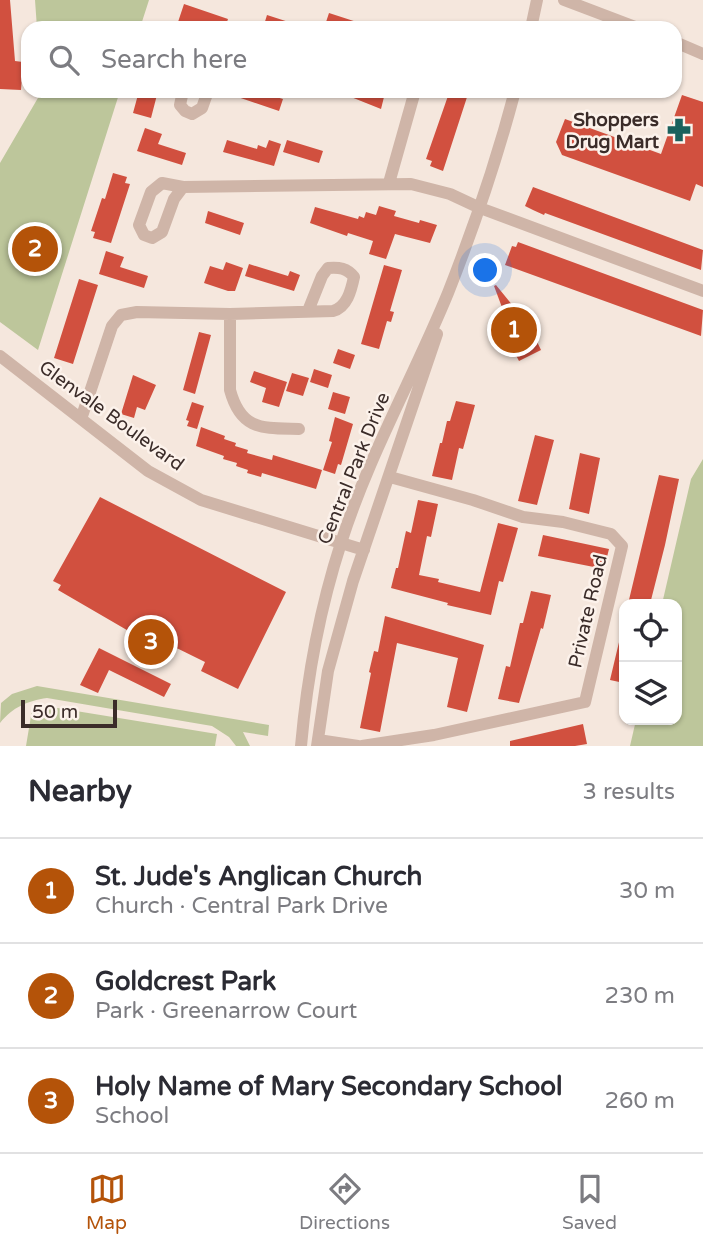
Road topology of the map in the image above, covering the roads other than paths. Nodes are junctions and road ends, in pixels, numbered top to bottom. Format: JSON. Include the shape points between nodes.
{"nodes":[{"id":1,"x":537,"y":0,"type":"edge"},
{"id":2,"x":564,"y":0,"type":"edge"},
{"id":3,"x":532,"y":21,"type":"edge"},
{"id":4,"x":620,"y":21,"type":"edge"},
{"id":5,"x":682,"y":46,"type":"edge"},
{"id":6,"x":703,"y":54,"type":"edge"},
{"id":7,"x":182,"y":98,"type":"edge"},
{"id":8,"x":206,"y":98,"type":"edge"},
{"id":9,"x":413,"y":98,"type":"edge"},
{"id":10,"x":513,"y":98,"type":"edge"},
{"id":11,"x":389,"y":183,"type":"junction"},
{"id":12,"x":183,"y":187,"type":"dead end"},
{"id":13,"x":480,"y":208,"type":"junction"},
{"id":14,"x":703,"y":291,"type":"edge"},
{"id":15,"x":447,"y":293,"type":"junction"},
{"id":16,"x":308,"y":311,"type":"dead end"},
{"id":17,"x":230,"y":314,"type":"junction"},
{"id":18,"x":0,"y":356,"type":"edge"},
{"id":19,"x":80,"y":419,"type":"junction"},
{"id":20,"x":299,"y":429,"type":"dead end"},
{"id":21,"x":390,"y":477,"type":"junction"},
{"id":22,"x":341,"y":543,"type":"junction"},
{"id":23,"x":364,"y":550,"type":"junction"},
{"id":24,"x":318,"y":743,"type":"edge"},
{"id":25,"x":301,"y":746,"type":"edge"},
{"id":26,"x":360,"y":746,"type":"edge"}],
"edges":[{"from":1,"to":3,"type":"street"},
{"from":2,"to":4,"type":"street"},
{"from":5,"to":6,"type":"street"},
{"from":7,"to":8,"type":"street","via":[[180,105],[192,114],[202,108]]},
{"from":9,"to":11,"type":"street"},
{"from":10,"to":13,"type":"street","name":"Central Park Drive"},
{"from":11,"to":12,"type":"street"},
{"from":11,"to":13,"type":"street","via":[[450,194]]},
{"from":13,"to":14,"type":"street"},
{"from":13,"to":15,"type":"street","name":"Central Park Drive"},
{"from":15,"to":21,"type":"street","name":"Central Park Drive"},
{"from":15,"to":22,"type":"street","name":"Central Park Drive"},
{"from":16,"to":17,"type":"street"},
{"from":17,"to":19,"type":"street","via":[[121,315],[112,326]]},
{"from":17,"to":20,"type":"street","via":[[230,390],[240,415],[261,428]]},
{"from":18,"to":19,"type":"street","name":"Glenvale Boulevard"},
{"from":19,"to":22,"type":"street","name":"Glenvale Boulevard","via":[[148,471],[201,500]]},
{"from":21,"to":23,"type":"street","name":"Central Park Drive"},
{"from":21,"to":26,"type":"street","name":"Private Road","via":[[523,517],[611,534],[622,546],[585,702]]},
{"from":22,"to":23,"type":"street","name":"Glenvale Boulevard"},
{"from":22,"to":25,"type":"street","name":"Central Park Drive","via":[[323,609]]},
{"from":23,"to":24,"type":"street","name":"Central Park Drive","via":[[328,671]]},
{"from":24,"to":26,"type":"street","name":"Private Road"}]}
